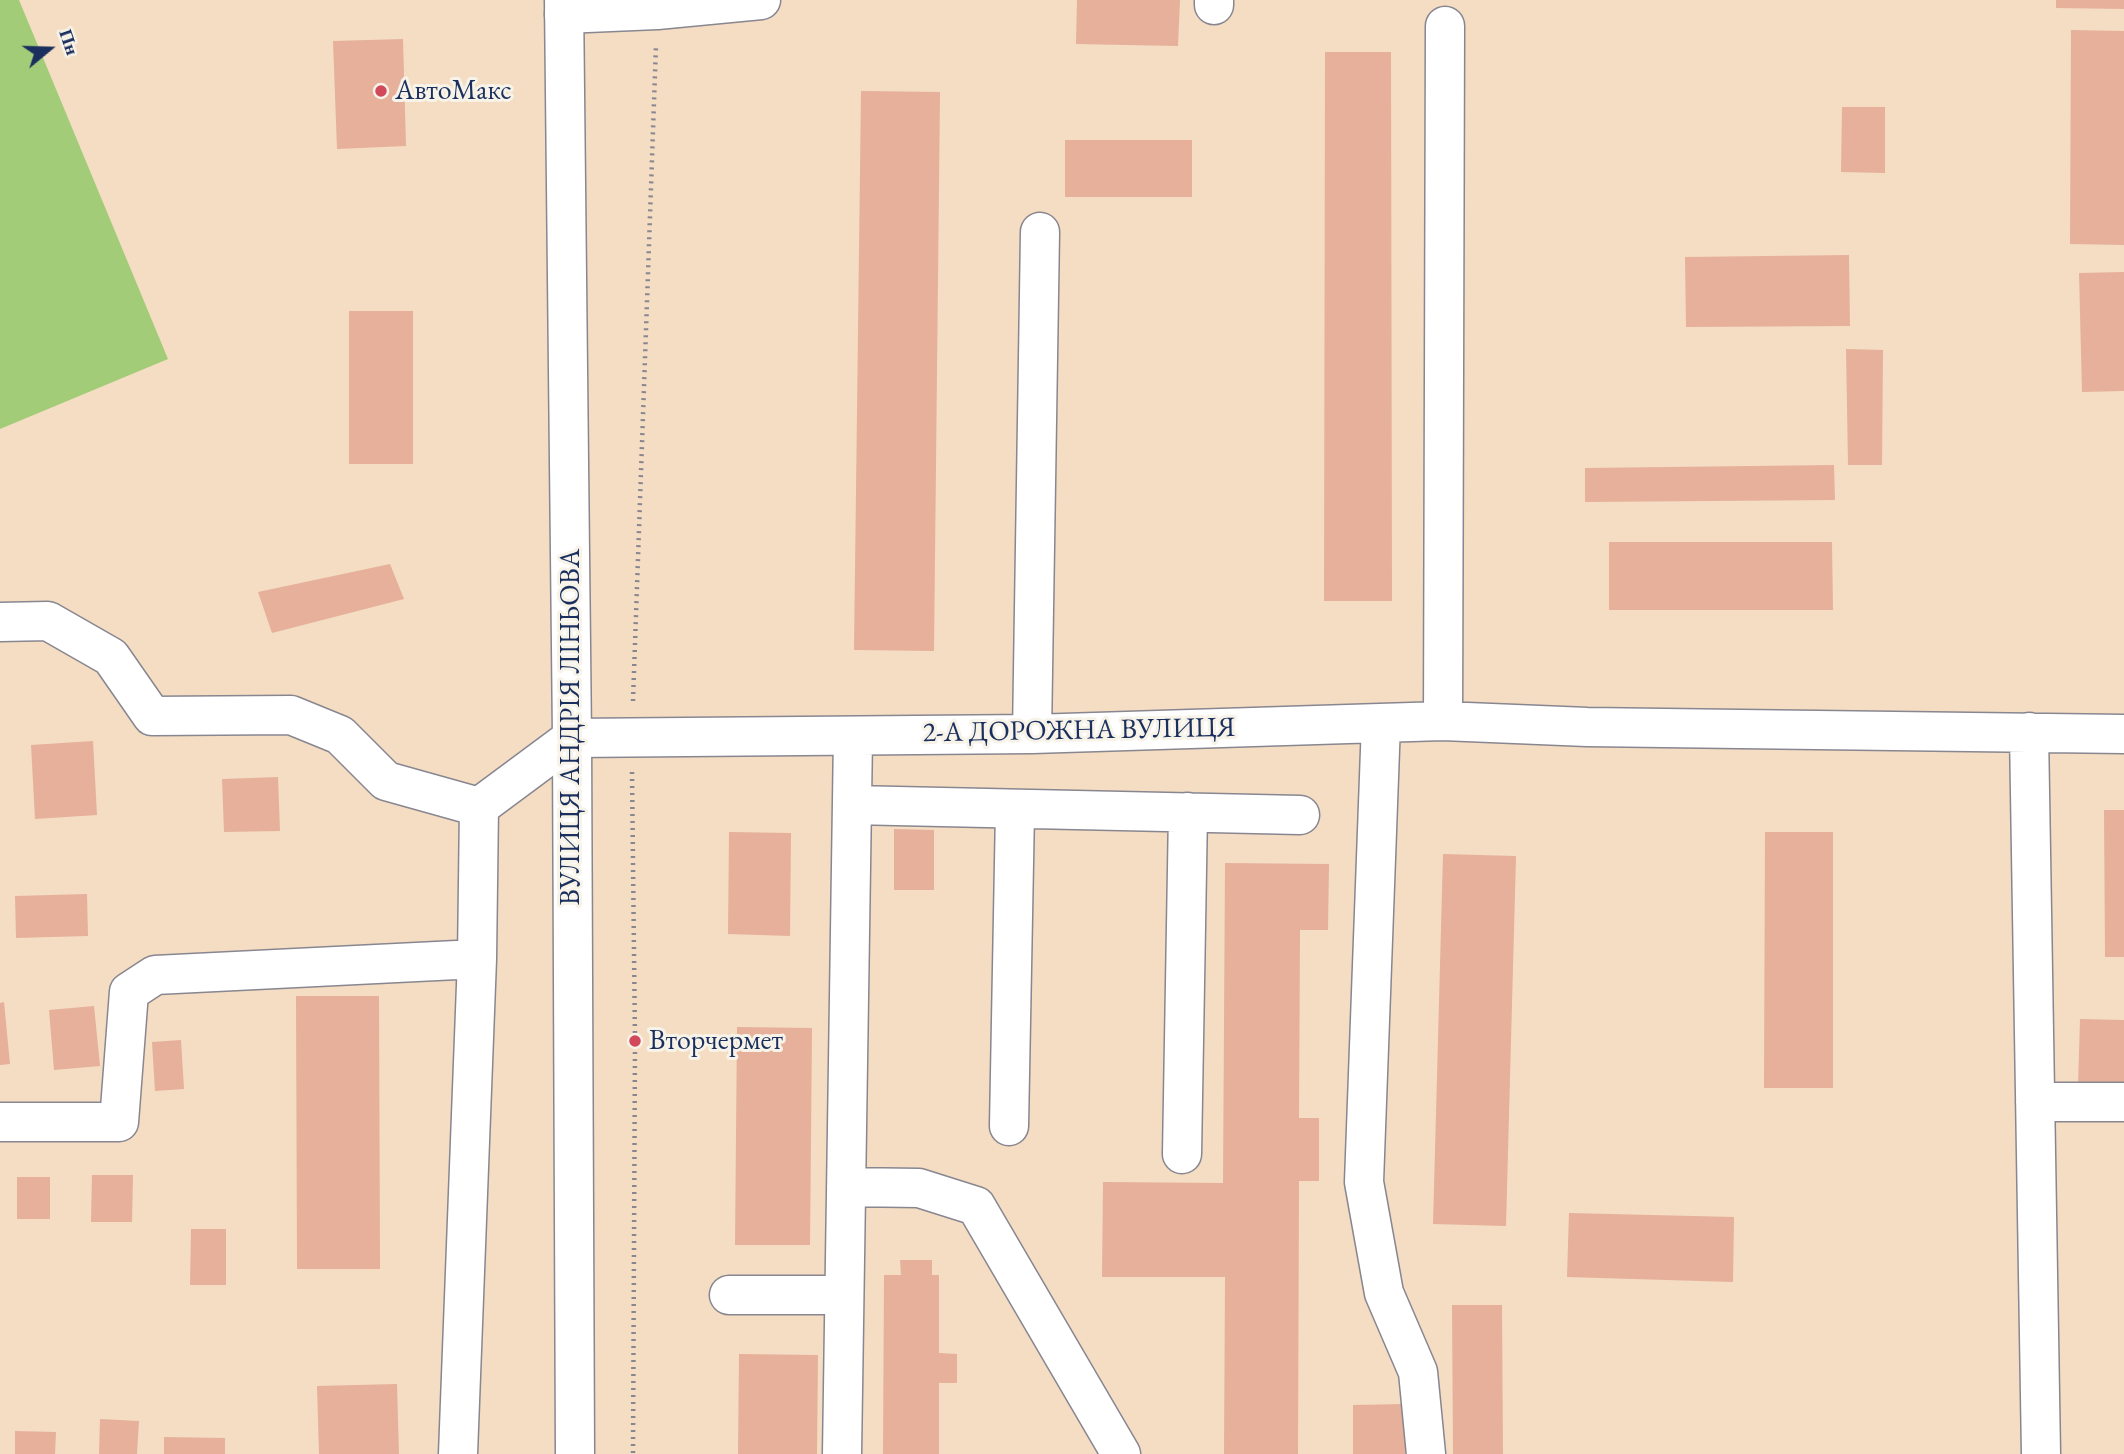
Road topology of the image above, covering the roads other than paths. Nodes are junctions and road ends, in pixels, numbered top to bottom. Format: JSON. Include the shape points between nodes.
{"nodes":[{"id":1,"x":761,"y":0,"type":"edge"},
{"id":2,"x":564,"y":7,"type":"edge"},
{"id":3,"x":1445,"y":26,"type":"dead end"},
{"id":4,"x":1040,"y":232,"type":"dead end"},
{"id":5,"x":0,"y":622,"type":"edge"},
{"id":6,"x":1443,"y":721,"type":"junction"},
{"id":7,"x":1381,"y":723,"type":"junction"},
{"id":8,"x":2029,"y":732,"type":"junction"},
{"id":9,"x":1032,"y":734,"type":"junction"},
{"id":10,"x":2124,"y":734,"type":"edge"},
{"id":11,"x":853,"y":736,"type":"junction"},
{"id":12,"x":572,"y":738,"type":"junction"},
{"id":13,"x":852,"y":805,"type":"junction"},
{"id":14,"x":480,"y":807,"type":"junction"},
{"id":15,"x":1015,"y":810,"type":"junction"},
{"id":16,"x":1188,"y":812,"type":"junction"},
{"id":17,"x":1300,"y":814,"type":"dead end"},
{"id":18,"x":477,"y":960,"type":"junction"},
{"id":19,"x":2035,"y":1102,"type":"junction"},
{"id":20,"x":2124,"y":1102,"type":"edge"},
{"id":21,"x":0,"y":1122,"type":"edge"},
{"id":22,"x":1009,"y":1126,"type":"dead end"},
{"id":23,"x":1182,"y":1154,"type":"dead end"},
{"id":24,"x":846,"y":1187,"type":"junction"},
{"id":25,"x":729,"y":1295,"type":"dead end"},
{"id":26,"x":845,"y":1295,"type":"junction"},
{"id":27,"x":458,"y":1454,"type":"edge"},
{"id":28,"x":575,"y":1454,"type":"edge"},
{"id":29,"x":842,"y":1454,"type":"edge"},
{"id":30,"x":1121,"y":1454,"type":"edge"},
{"id":31,"x":1426,"y":1454,"type":"edge"},
{"id":32,"x":2041,"y":1454,"type":"edge"}],
"edges":[{"from":1,"to":2,"type":"street","via":[[657,10]]},
{"from":2,"to":12,"type":"street","name":"ВУЛИЦЯ АНДРІЯ ЛІНЬОВА"},
{"from":3,"to":6,"type":"street"},
{"from":4,"to":9,"type":"street"},
{"from":5,"to":14,"type":"street","via":[[48,621],[111,657],[152,716],[291,715],[340,735],[386,781]]},
{"from":6,"to":7,"type":"street","name":"2-А ДОРОЖНА ВУЛИЦЯ"},
{"from":6,"to":8,"type":"street","name":"2-А ДОРОЖНА ВУЛИЦЯ"},
{"from":7,"to":9,"type":"street","name":"2-А ДОРОЖНА ВУЛИЦЯ"},
{"from":7,"to":31,"type":"street","via":[[1364,1182],[1384,1293],[1418,1372]]},
{"from":8,"to":10,"type":"street","name":"2-А ДОРОЖНА ВУЛИЦЯ"},
{"from":8,"to":19,"type":"street"},
{"from":9,"to":11,"type":"street","name":"2-А ДОРОЖНА ВУЛИЦЯ"},
{"from":11,"to":12,"type":"street","name":"2-А ДОРОЖНА ВУЛИЦЯ"},
{"from":11,"to":13,"type":"street"},
{"from":12,"to":14,"type":"street"},
{"from":12,"to":28,"type":"street","name":"ВУЛИЦЯ АНДРІЯ ЛІНЬОВА"},
{"from":13,"to":15,"type":"street"},
{"from":13,"to":24,"type":"street"},
{"from":14,"to":18,"type":"street"},
{"from":15,"to":16,"type":"street"},
{"from":15,"to":22,"type":"street"},
{"from":16,"to":17,"type":"street"},
{"from":16,"to":23,"type":"street"},
{"from":18,"to":21,"type":"street","via":[[155,975],[129,992],[119,1122]]},
{"from":18,"to":27,"type":"street"},
{"from":19,"to":20,"type":"street"},
{"from":19,"to":32,"type":"street"},
{"from":24,"to":26,"type":"street"},
{"from":24,"to":30,"type":"street","via":[[919,1188],[976,1206]]},
{"from":25,"to":26,"type":"street"},
{"from":26,"to":29,"type":"street"}]}
